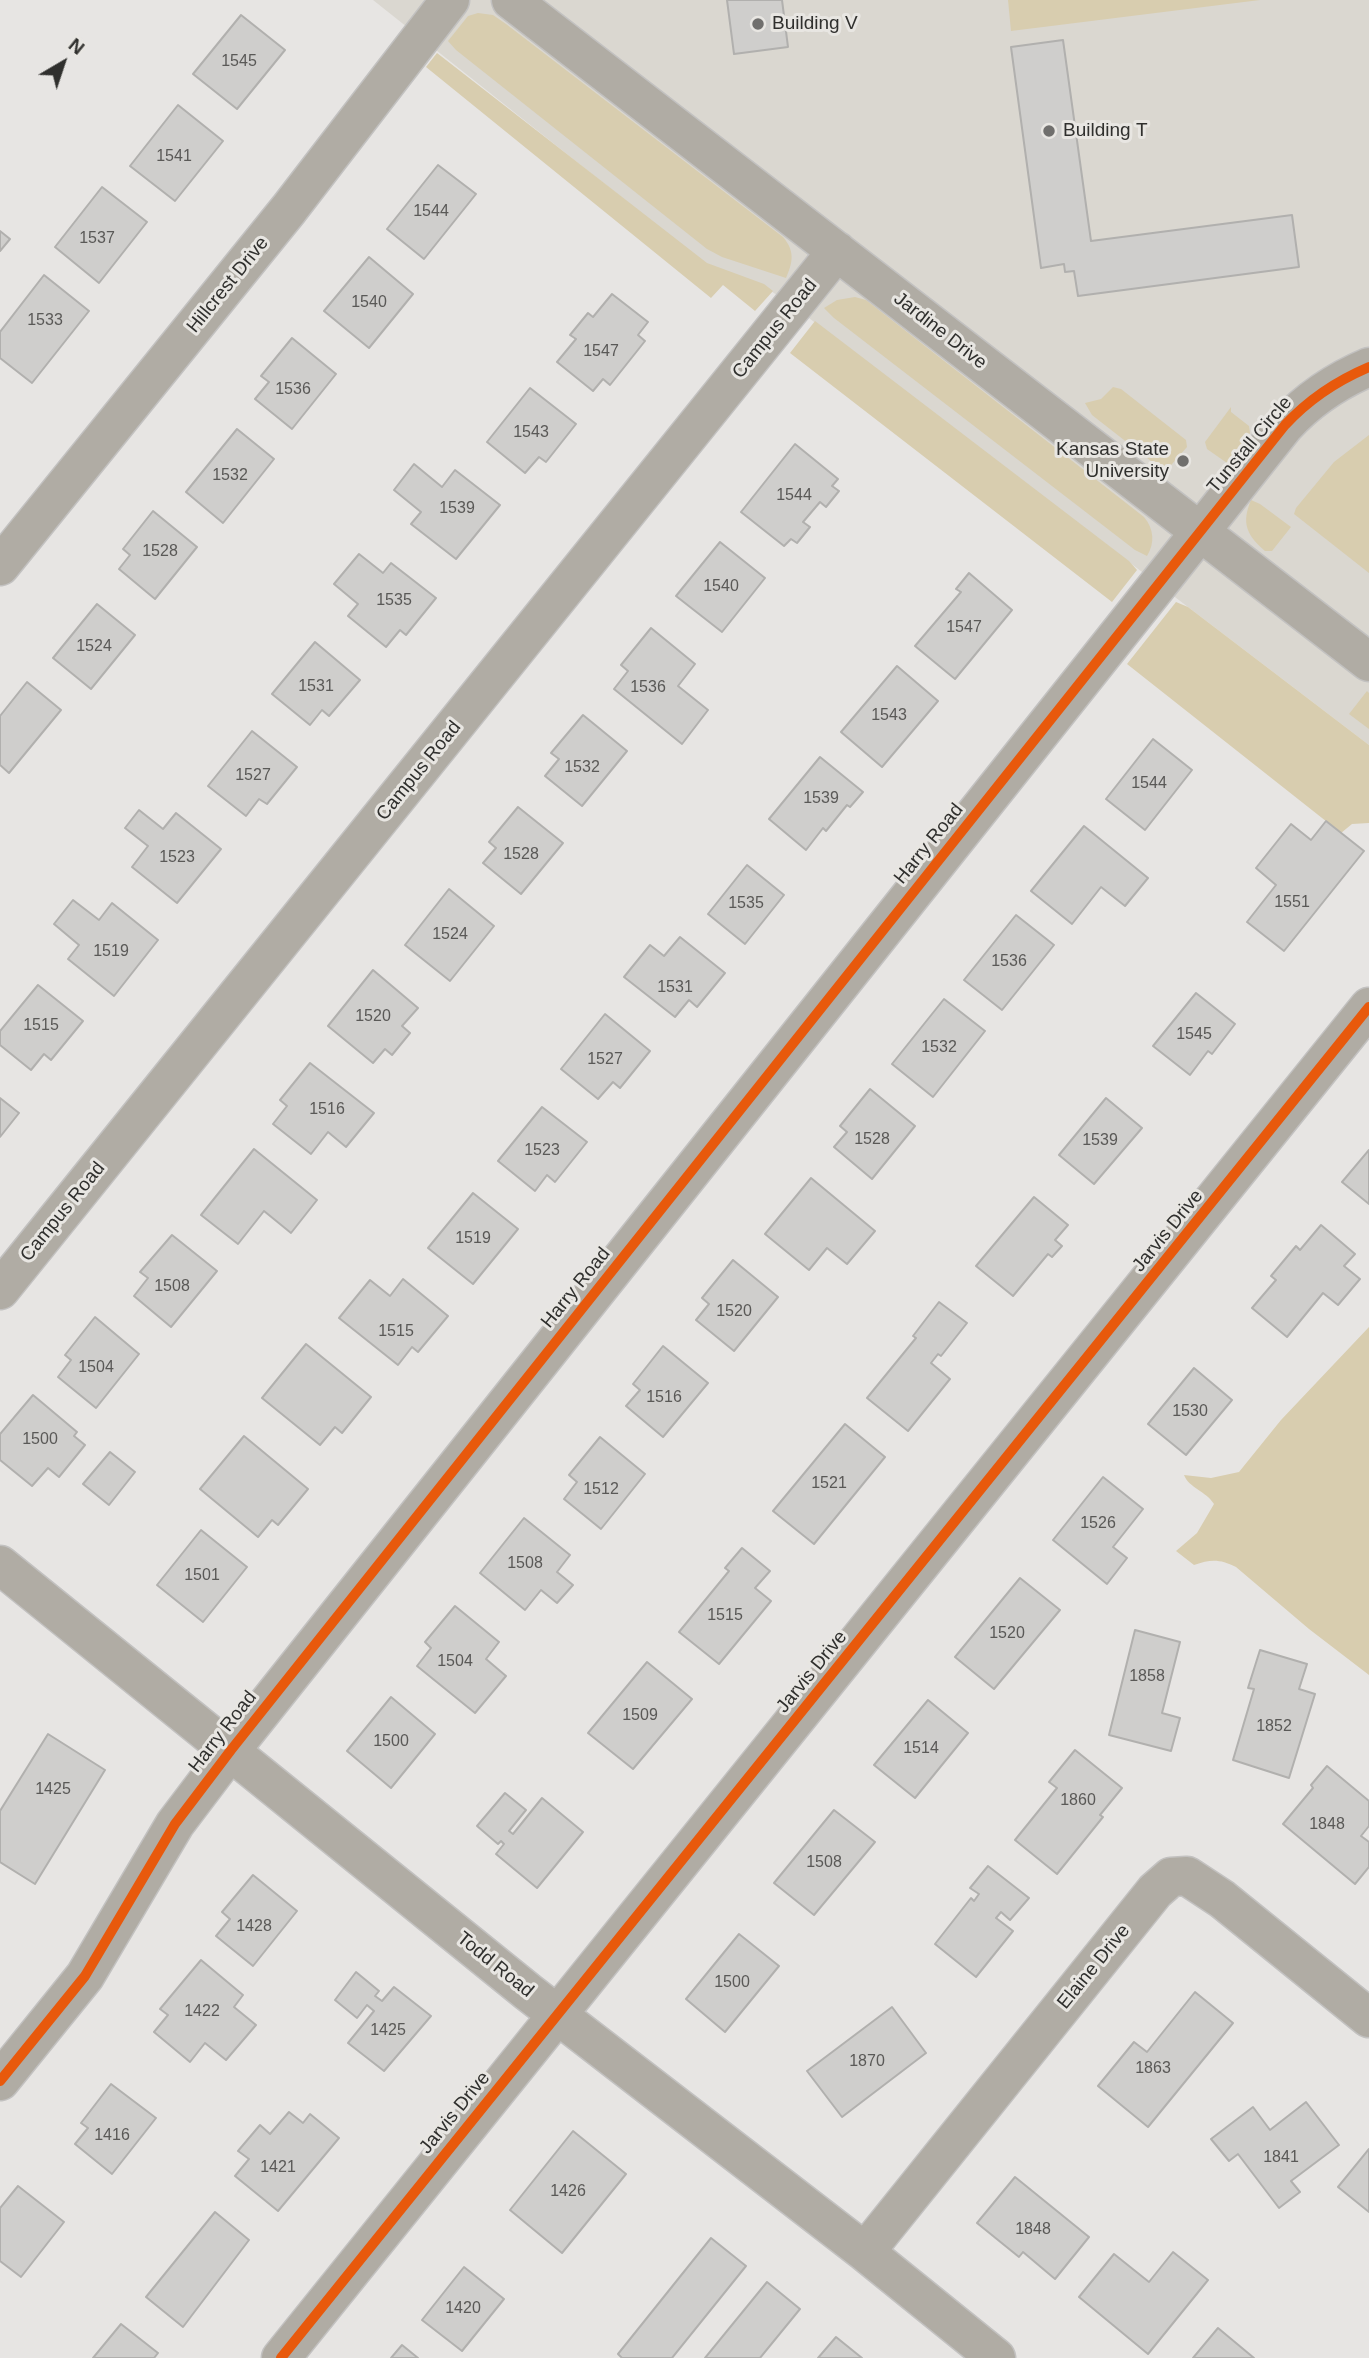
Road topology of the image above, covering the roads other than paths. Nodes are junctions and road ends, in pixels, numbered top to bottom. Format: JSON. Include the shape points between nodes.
{"nodes":[{"id":1,"x":450,"y":0,"type":"edge"},
{"id":2,"x":511,"y":0,"type":"edge"},
{"id":3,"x":837,"y":251,"type":"junction"},
{"id":4,"x":1369,"y":367,"type":"edge"},
{"id":5,"x":1201,"y":532,"type":"junction"},
{"id":6,"x":0,"y":566,"type":"edge"},
{"id":7,"x":1369,"y":662,"type":"edge"},
{"id":8,"x":1369,"y":1007,"type":"edge"},
{"id":9,"x":0,"y":1290,"type":"edge"},
{"id":10,"x":0,"y":1564,"type":"edge"},
{"id":11,"x":231,"y":1750,"type":"junction"},
{"id":12,"x":558,"y":2014,"type":"junction"},
{"id":13,"x":1369,"y":2018,"type":"edge"},
{"id":14,"x":0,"y":2081,"type":"edge"},
{"id":15,"x":865,"y":2252,"type":"junction"},
{"id":16,"x":281,"y":2358,"type":"edge"},
{"id":17,"x":996,"y":2358,"type":"edge"}],
"edges":[{"from":1,"to":6,"type":"street","name":"Hillcrest Drive","via":[[289,209]]},
{"from":2,"to":3,"type":"street","name":"Jardine Drive"},
{"from":3,"to":5,"type":"street","name":"Jardine Drive"},
{"from":3,"to":9,"type":"street","name":"Campus Road"},
{"from":4,"to":5,"type":"street","name":"Tunstall Circle","via":[[1331,386],[1297,412]]},
{"from":5,"to":7,"type":"street","name":"Jardine Drive"},
{"from":5,"to":11,"type":"street","name":"Harry Road"},
{"from":8,"to":12,"type":"street","name":"Jarvis Drive"},
{"from":10,"to":11,"type":"street","name":"Todd Road"},
{"from":11,"to":12,"type":"street","name":"Todd Road"},
{"from":11,"to":14,"type":"street","name":"Harry Road","via":[[175,1824],[85,1976]]},
{"from":12,"to":15,"type":"street","name":"Todd Road"},
{"from":12,"to":16,"type":"street","name":"Jarvis Drive"},
{"from":13,"to":15,"type":"street","name":"Elaine Drive","via":[[1222,1899],[1187,1876],[1171,1877],[1155,1891]]},
{"from":15,"to":17,"type":"street","name":"Todd Road"}]}
